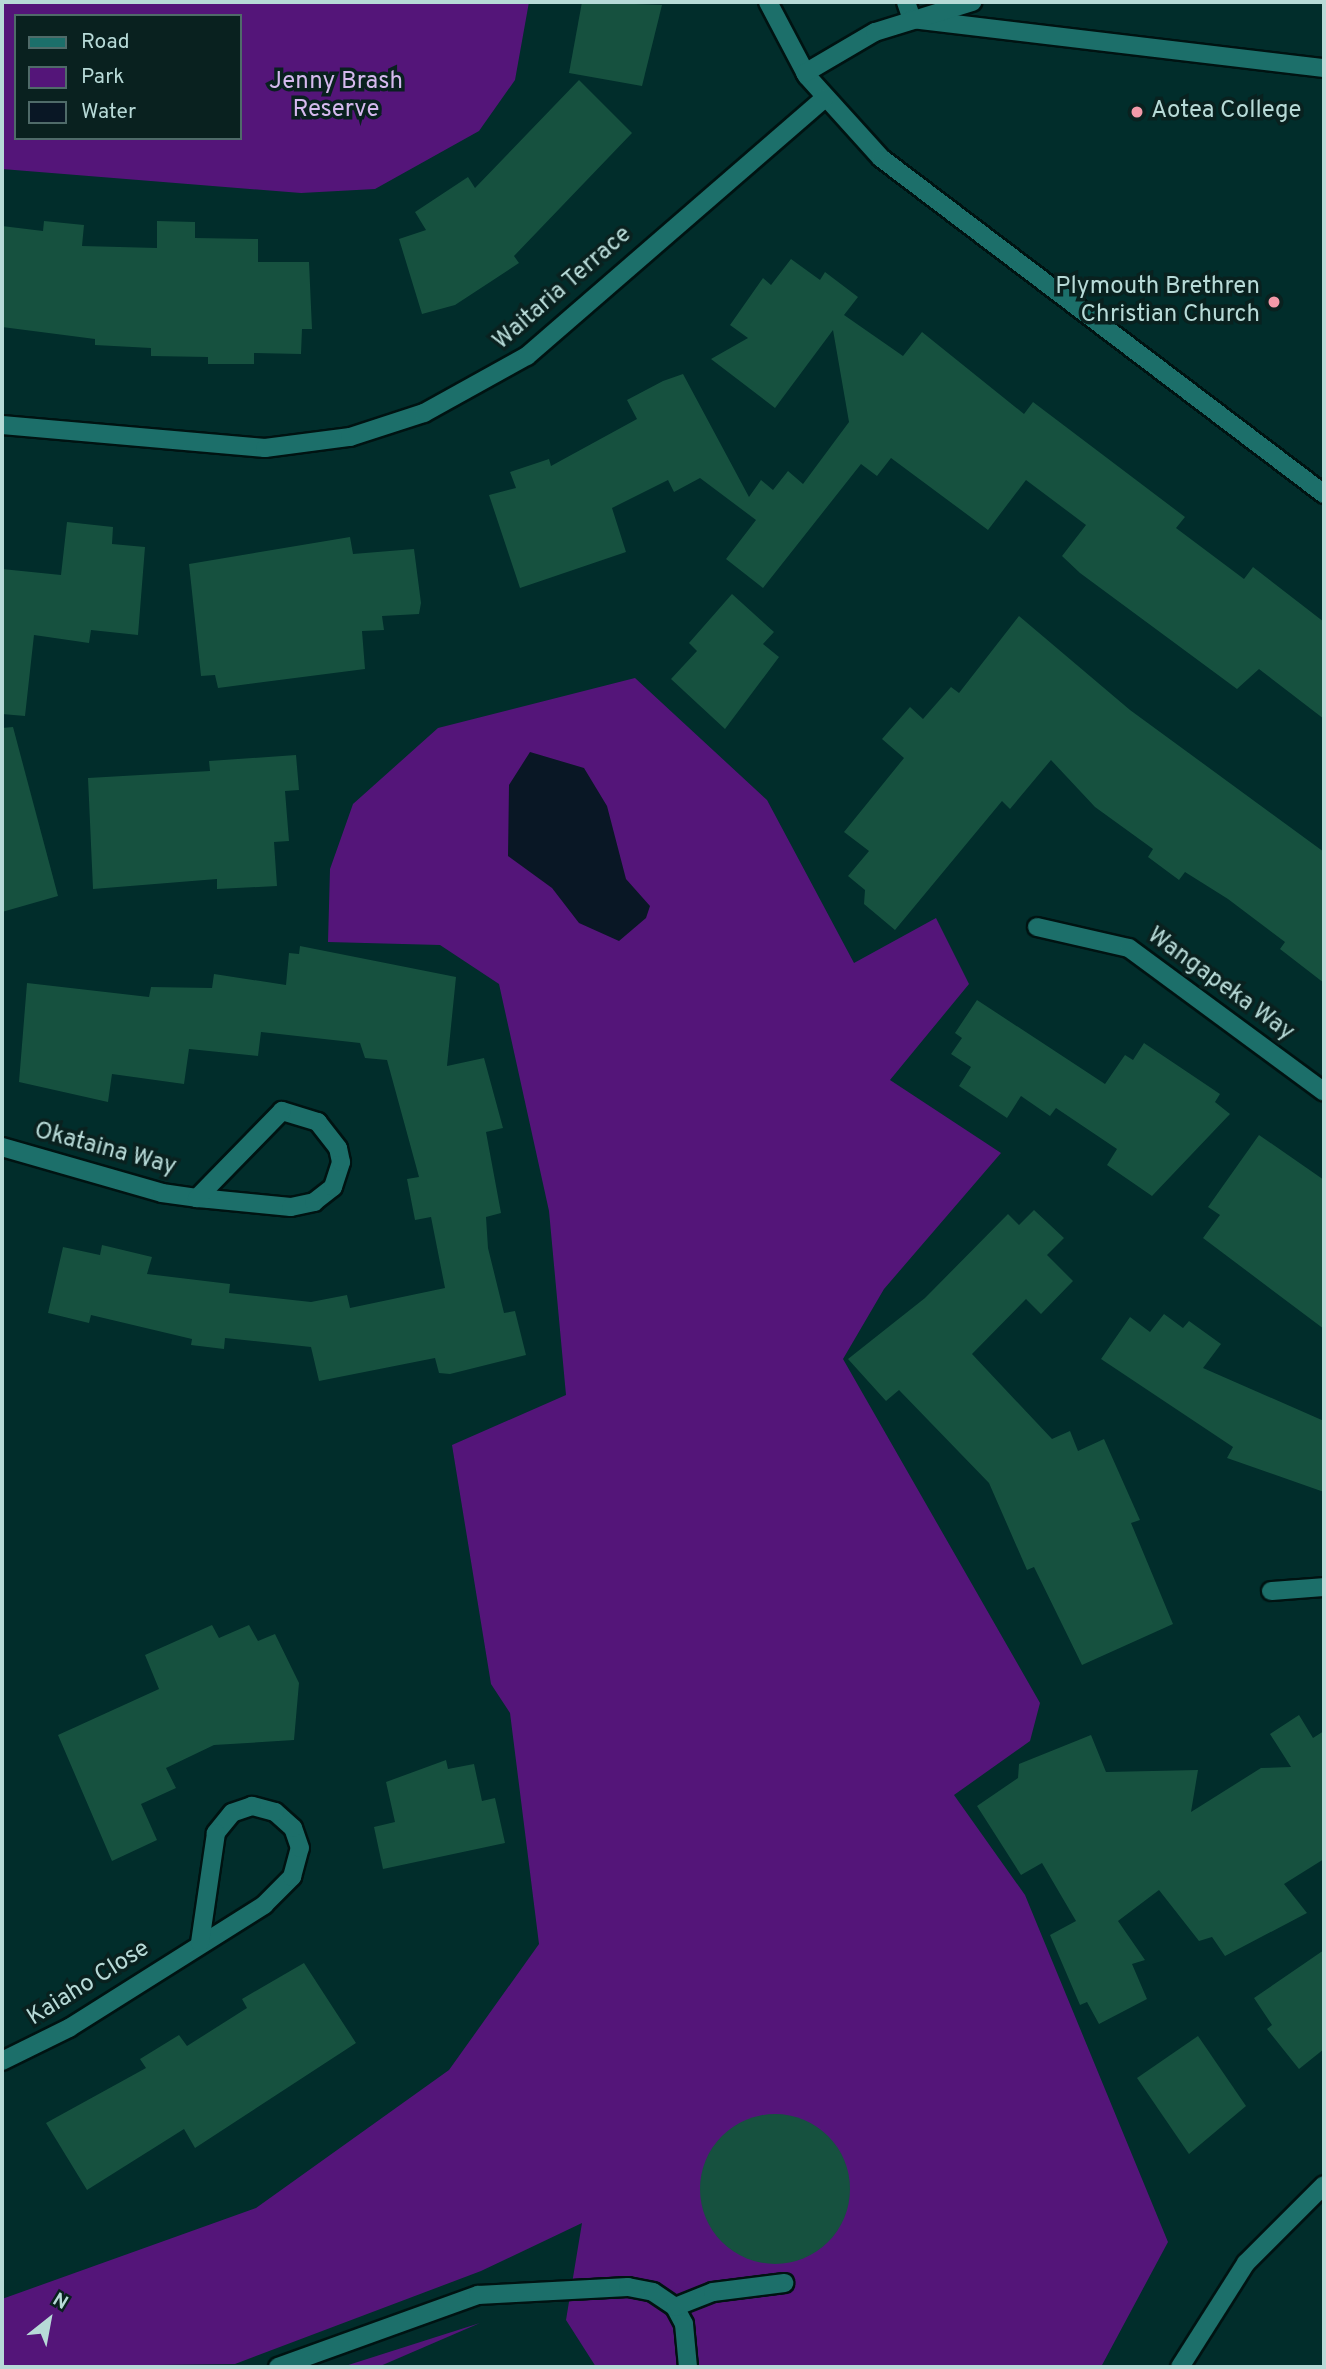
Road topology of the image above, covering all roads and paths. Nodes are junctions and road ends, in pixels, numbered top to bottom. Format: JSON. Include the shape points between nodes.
{"nodes":[{"id":1,"x":768,"y":2,"type":"edge"},
{"id":2,"x":972,"y":2,"type":"edge"},
{"id":3,"x":909,"y":10,"type":"edge"},
{"id":4,"x":1324,"y":68,"type":"edge"},
{"id":5,"x":805,"y":73,"type":"junction"},
{"id":6,"x":825,"y":98,"type":"junction"},
{"id":7,"x":2,"y":425,"type":"edge"},
{"id":8,"x":1324,"y":494,"type":"edge"},
{"id":9,"x":1037,"y":927,"type":"dead end"},
{"id":10,"x":1324,"y":1091,"type":"edge"},
{"id":11,"x":2,"y":1147,"type":"edge"},
{"id":12,"x":197,"y":1198,"type":"junction"},
{"id":13,"x":1324,"y":1587,"type":"edge"},
{"id":14,"x":1271,"y":1591,"type":"dead end"},
{"id":15,"x":200,"y":1943,"type":"junction"},
{"id":16,"x":2,"y":2061,"type":"edge"},
{"id":17,"x":1324,"y":2185,"type":"edge"},
{"id":18,"x":784,"y":2283,"type":"dead end"},
{"id":19,"x":675,"y":2307,"type":"junction"},
{"id":20,"x":278,"y":2367,"type":"edge"},
{"id":21,"x":688,"y":2367,"type":"edge"},
{"id":22,"x":1180,"y":2367,"type":"edge"}],
"edges":[{"from":1,"to":5,"type":"street"},
{"from":2,"to":3,"type":"street"},
{"from":3,"to":4,"type":"street"},
{"from":3,"to":5,"type":"street"},
{"from":5,"to":6,"type":"street"},
{"from":6,"to":7,"type":"street","name":"Waitaria Terrace","via":[[527,356],[424,413],[350,437],[265,448]]},
{"from":6,"to":8,"type":"street","via":[[881,158],[964,225]]},
{"from":9,"to":10,"type":"street","name":"Wangapeka Way","via":[[1129,948]]},
{"from":11,"to":12,"type":"street","name":"Okataina Way"},
{"from":12,"to":12,"type":"street","name":"Okataina Way","via":[[282,1111],[318,1122],[338,1148],[339,1175],[314,1202],[290,1207]]},
{"from":13,"to":14,"type":"street"},
{"from":15,"to":15,"type":"street","name":"Kaiaho Close","via":[[216,1833],[232,1813],[252,1806],[275,1812],[293,1828],[300,1848],[292,1877],[264,1905]]},
{"from":15,"to":16,"type":"street","name":"Kaiaho Close","via":[[69,2028]]},
{"from":17,"to":22,"type":"street","via":[[1246,2263]]},
{"from":18,"to":19,"type":"street","via":[[713,2292]]},
{"from":19,"to":20,"type":"street","via":[[653,2292],[628,2287],[478,2295]]},
{"from":19,"to":21,"type":"street","via":[[684,2324]]}]}
